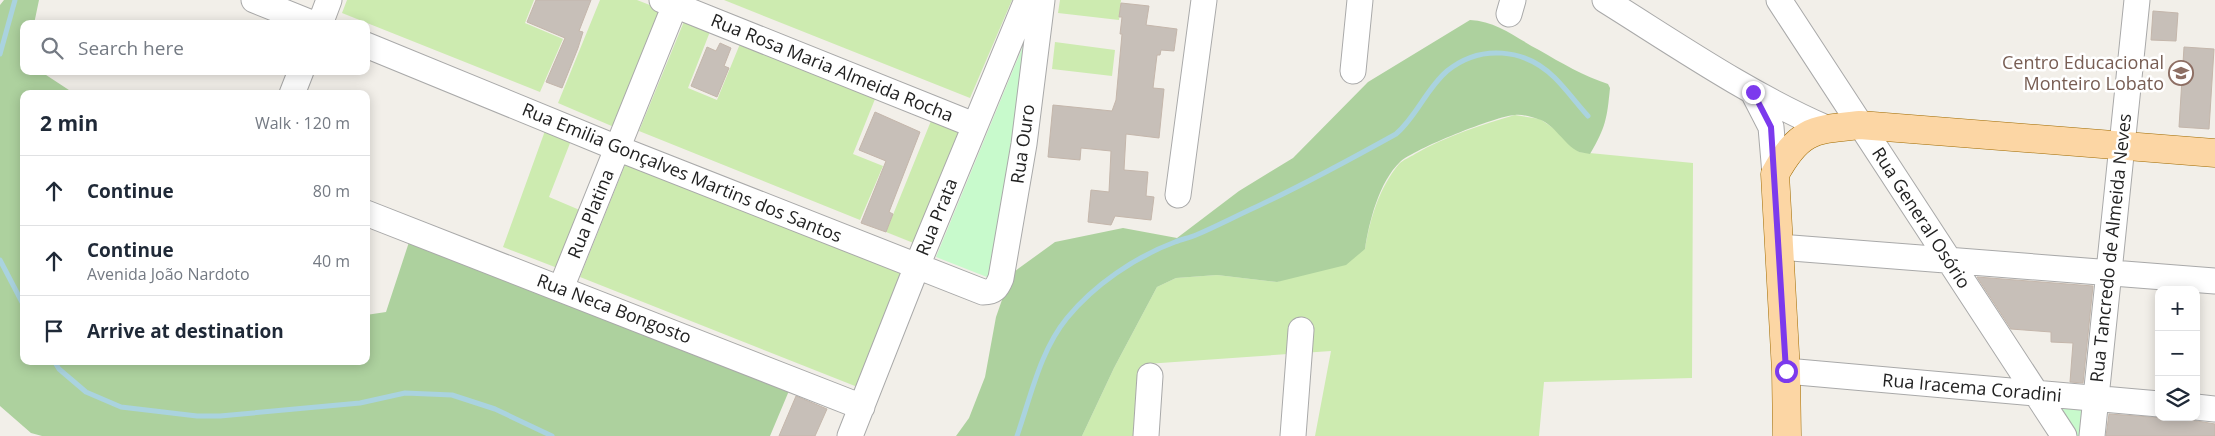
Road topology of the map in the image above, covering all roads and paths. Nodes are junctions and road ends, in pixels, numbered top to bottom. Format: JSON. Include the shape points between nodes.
{"nodes":[{"id":1,"x":254,"y":0,"type":"edge"},
{"id":2,"x":329,"y":0,"type":"edge"},
{"id":3,"x":1027,"y":0,"type":"edge"},
{"id":4,"x":1042,"y":0,"type":"edge"},
{"id":5,"x":1204,"y":0,"type":"edge"},
{"id":6,"x":1360,"y":0,"type":"edge"},
{"id":7,"x":1605,"y":0,"type":"edge"},
{"id":8,"x":1779,"y":0,"type":"edge"},
{"id":9,"x":2137,"y":0,"type":"edge"},
{"id":10,"x":671,"y":2,"type":"edge"},
{"id":11,"x":304,"y":20,"type":"edge"},
{"id":12,"x":322,"y":20,"type":"edge"},
{"id":13,"x":370,"y":47,"type":"edge"},
{"id":14,"x":1353,"y":71,"type":"dead end"},
{"id":15,"x":299,"y":75,"type":"edge"},
{"id":16,"x":294,"y":90,"type":"edge"},
{"id":17,"x":1753,"y":92,"type":"junction"},
{"id":18,"x":974,"y":125,"type":"junction"},
{"id":19,"x":1860,"y":125,"type":"junction"},
{"id":20,"x":1826,"y":128,"type":"junction"},
{"id":21,"x":2121,"y":146,"type":"junction"},
{"id":22,"x":617,"y":148,"type":"junction"},
{"id":23,"x":2215,"y":153,"type":"edge"},
{"id":24,"x":1775,"y":174,"type":"junction"},
{"id":25,"x":1178,"y":195,"type":"dead end"},
{"id":26,"x":370,"y":215,"type":"edge"},
{"id":27,"x":1779,"y":247,"type":"junction"},
{"id":28,"x":1949,"y":261,"type":"junction"},
{"id":29,"x":917,"y":266,"type":"junction"},
{"id":30,"x":2108,"y":272,"type":"junction"},
{"id":31,"x":2215,"y":281,"type":"edge"},
{"id":32,"x":998,"y":286,"type":"joint"},
{"id":33,"x":561,"y":288,"type":"junction"},
{"id":34,"x":1301,"y":330,"type":"dead end"},
{"id":35,"x":1786,"y":371,"type":"junction"},
{"id":36,"x":1150,"y":376,"type":"dead end"},
{"id":37,"x":2034,"y":393,"type":"junction"},
{"id":38,"x":2095,"y":398,"type":"junction"},
{"id":39,"x":2155,"y":404,"type":"edge"},
{"id":40,"x":862,"y":407,"type":"junction"},
{"id":41,"x":2200,"y":407,"type":"edge"},
{"id":42,"x":2215,"y":408,"type":"edge"},
{"id":43,"x":850,"y":436,"type":"edge"},
{"id":44,"x":1146,"y":436,"type":"edge"},
{"id":45,"x":1292,"y":436,"type":"edge"},
{"id":46,"x":1787,"y":436,"type":"edge"},
{"id":47,"x":2064,"y":436,"type":"edge"},
{"id":48,"x":2092,"y":436,"type":"edge"}],
"edges":[{"from":1,"to":11,"type":"street"},
{"from":2,"to":12,"type":"street"},
{"from":3,"to":18,"type":"street","name":"Rua Prata"},
{"from":4,"to":32,"type":"street","name":"Rua Ouro","via":[[1024,144]]},
{"from":5,"to":25,"type":"street"},
{"from":6,"to":14,"type":"street"},
{"from":7,"to":17,"type":"street"},
{"from":8,"to":19,"type":"street","name":"Rua General Osório"},
{"from":9,"to":21,"type":"street","name":"Rua Tancredo de Almeida Neves"},
{"from":10,"to":18,"type":"street","name":"Rua Rosa Maria Almeida Rocha"},
{"from":10,"to":22,"type":"street","name":"Rua Platina"},
{"from":13,"to":22,"type":"street","name":"Rua Emilia Gonçalves Martins dos Santos"},
{"from":15,"to":16,"type":"street"},
{"from":17,"to":20,"type":"street"},
{"from":17,"to":24,"type":"street","via":[[1771,127]]},
{"from":18,"to":29,"type":"street","name":"Rua Prata"},
{"from":19,"to":20,"type":"main road"},
{"from":19,"to":21,"type":"main road"},
{"from":19,"to":28,"type":"street","name":"Rua General Osório"},
{"from":20,"to":24,"type":"main road","via":[[1808,134],[1796,143]]},
{"from":21,"to":23,"type":"main road"},
{"from":21,"to":30,"type":"street","name":"Rua Tancredo de Almeida Neves"},
{"from":22,"to":29,"type":"street","name":"Rua Emilia Gonçalves Martins dos Santos"},
{"from":22,"to":33,"type":"street","name":"Rua Platina"},
{"from":24,"to":27,"type":"main road"},
{"from":26,"to":33,"type":"street","name":"Rua Neca Bongosto"},
{"from":27,"to":28,"type":"street"},
{"from":27,"to":35,"type":"main road"},
{"from":28,"to":30,"type":"street"},
{"from":28,"to":37,"type":"street","name":"Rua General Osório"},
{"from":29,"to":32,"type":"street","name":"Rua Emilia Gonçalves Martins dos Santos","via":[[983,292]]},
{"from":29,"to":40,"type":"street","name":"Rua Prata"},
{"from":30,"to":31,"type":"street"},
{"from":30,"to":38,"type":"street","name":"Rua Tancredo de Almeida Neves"},
{"from":33,"to":40,"type":"street","name":"Rua Neca Bongosto"},
{"from":34,"to":45,"type":"street"},
{"from":35,"to":37,"type":"street","name":"Rua Iracema Coradini"},
{"from":35,"to":46,"type":"main road"},
{"from":36,"to":44,"type":"street"},
{"from":37,"to":38,"type":"street","name":"Rua Iracema Coradini"},
{"from":37,"to":47,"type":"street","name":"Rua General Osório"},
{"from":38,"to":39,"type":"street","name":"Rua Iracema Coradini"},
{"from":38,"to":48,"type":"street","name":"Rua Tancredo de Almeida Neves"},
{"from":40,"to":43,"type":"street","name":"Rua Prata"},
{"from":41,"to":42,"type":"street"}]}
